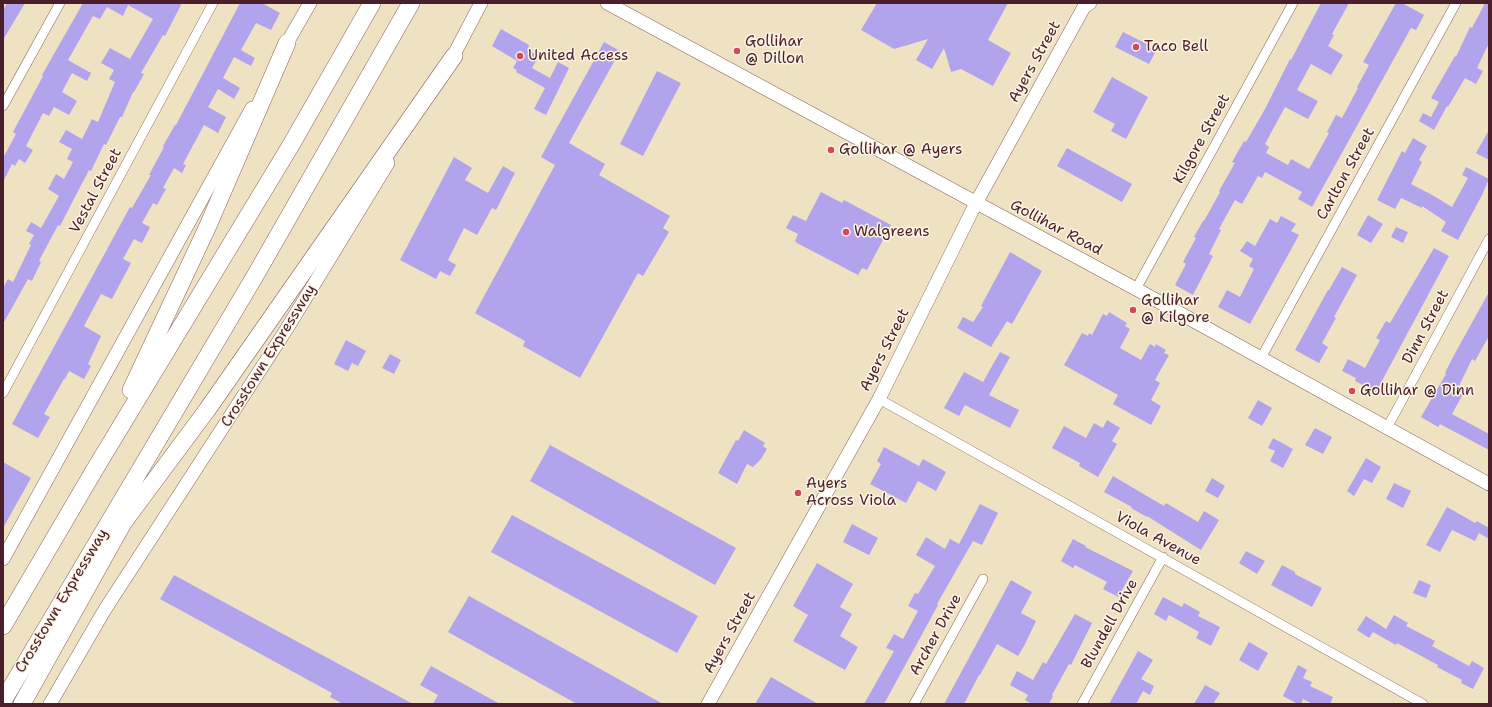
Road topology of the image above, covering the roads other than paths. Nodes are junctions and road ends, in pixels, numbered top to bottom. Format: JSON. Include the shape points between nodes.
{"nodes":[{"id":1,"x":60,"y":3,"type":"edge"},
{"id":2,"x":213,"y":3,"type":"edge"},
{"id":3,"x":310,"y":3,"type":"edge"},
{"id":4,"x":372,"y":3,"type":"edge"},
{"id":5,"x":411,"y":3,"type":"edge"},
{"id":6,"x":1293,"y":3,"type":"edge"},
{"id":7,"x":1456,"y":3,"type":"edge"},
{"id":8,"x":613,"y":4,"type":"edge"},
{"id":9,"x":1086,"y":4,"type":"edge"},
{"id":10,"x":477,"y":6,"type":"edge"},
{"id":11,"x":287,"y":43,"type":"junction"},
{"id":12,"x":454,"y":56,"type":"junction"},
{"id":13,"x":3,"y":106,"type":"edge"},
{"id":14,"x":976,"y":204,"type":"junction"},
{"id":15,"x":1489,"y":240,"type":"edge"},
{"id":16,"x":255,"y":276,"type":"junction"},
{"id":17,"x":1136,"y":289,"type":"junction"},
{"id":18,"x":1261,"y":358,"type":"junction"},
{"id":19,"x":3,"y":392,"type":"edge"},
{"id":20,"x":879,"y":399,"type":"junction"},
{"id":21,"x":1387,"y":428,"type":"junction"},
{"id":22,"x":95,"y":468,"type":"junction"},
{"id":23,"x":1489,"y":484,"type":"edge"},
{"id":24,"x":124,"y":523,"type":"junction"},
{"id":25,"x":1163,"y":557,"type":"junction"},
{"id":26,"x":3,"y":559,"type":"edge"},
{"id":27,"x":983,"y":579,"type":"dead end"},
{"id":28,"x":3,"y":626,"type":"edge"},
{"id":29,"x":3,"y":701,"type":"edge"},
{"id":30,"x":1413,"y":702,"type":"edge"},
{"id":31,"x":22,"y":704,"type":"edge"},
{"id":32,"x":50,"y":704,"type":"edge"},
{"id":33,"x":708,"y":704,"type":"edge"},
{"id":34,"x":914,"y":704,"type":"edge"},
{"id":35,"x":1082,"y":704,"type":"edge"},
{"id":36,"x":1423,"y":704,"type":"edge"}],
"edges":[{"from":1,"to":13,"type":"street"},
{"from":2,"to":19,"type":"street","name":"Vestal Street"},
{"from":3,"to":11,"type":"main road"},
{"from":4,"to":22,"type":"highway","via":[[291,145]]},
{"from":5,"to":16,"type":"highway","name":"Crosstown Expressway"},
{"from":6,"to":17,"type":"street","name":"Kilgore Street"},
{"from":7,"to":18,"type":"street","name":"Carlton Street"},
{"from":8,"to":14,"type":"main road","name":"Gollihar Road"},
{"from":9,"to":14,"type":"main road","name":"Ayers Street"},
{"from":10,"to":12,"type":"main road","name":"Crosstown Expressway"},
{"from":11,"to":22,"type":"highway","via":[[207,228]]},
{"from":11,"to":26,"type":"main road"},
{"from":12,"to":24,"type":"highway","via":[[207,410]]},
{"from":12,"to":32,"type":"main road","name":"Crosstown Expressway","via":[[286,330],[104,611]]},
{"from":14,"to":17,"type":"main road","name":"Gollihar Road"},
{"from":14,"to":20,"type":"main road","name":"Ayers Street"},
{"from":15,"to":21,"type":"street","name":"Dinn Street"},
{"from":16,"to":24,"type":"highway"},
{"from":16,"to":29,"type":"highway","name":"Crosstown Expressway"},
{"from":17,"to":18,"type":"main road","name":"Gollihar Road"},
{"from":18,"to":21,"type":"main road","name":"Gollihar Road"},
{"from":20,"to":25,"type":"street","name":"Viola Avenue"},
{"from":20,"to":33,"type":"main road","name":"Ayers Street"},
{"from":21,"to":23,"type":"main road","name":"Gollihar Road"},
{"from":22,"to":28,"type":"highway"},
{"from":24,"to":31,"type":"highway"},
{"from":25,"to":30,"type":"street","name":"Viola Avenue"},
{"from":25,"to":35,"type":"street","name":"Blundell Drive"},
{"from":27,"to":34,"type":"street","name":"Archer Drive"},
{"from":30,"to":36,"type":"street","name":"Viola Avenue"}]}
